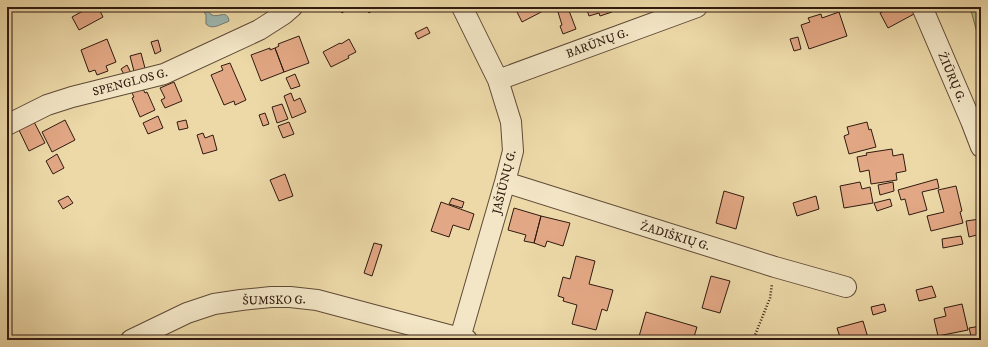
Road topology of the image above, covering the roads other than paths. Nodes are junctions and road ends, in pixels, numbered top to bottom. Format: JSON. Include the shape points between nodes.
{"nodes":[{"id":1,"x":292,"y":7,"type":"edge"},
{"id":2,"x":462,"y":7,"type":"edge"},
{"id":3,"x":697,"y":7,"type":"edge"},
{"id":4,"x":922,"y":7,"type":"edge"},
{"id":5,"x":498,"y":80,"type":"junction"},
{"id":6,"x":7,"y":125,"type":"edge"},
{"id":7,"x":981,"y":147,"type":"edge"},
{"id":8,"x":505,"y":182,"type":"junction"},
{"id":9,"x":846,"y":287,"type":"dead end"},
{"id":10,"x":464,"y":339,"type":"edge"},
{"id":11,"x":131,"y":340,"type":"edge"}],
"edges":[{"from":1,"to":6,"type":"street","name":"SPENGLOS G.","via":[[259,30],[164,74],[47,105]]},
{"from":2,"to":5,"type":"street","name":"JAŠIŪNŲ G."},
{"from":3,"to":5,"type":"street","name":"BARŪNŲ G."},
{"from":4,"to":7,"type":"street","name":"ŽIŪRŲ G."},
{"from":5,"to":8,"type":"street","name":"JAŠIŪNŲ G.","via":[[511,122],[513,151]]},
{"from":8,"to":9,"type":"street","name":"ŽADIŠKIŲ G."},
{"from":8,"to":10,"type":"street","name":"JAŠIŪNŲ G."},
{"from":10,"to":11,"type":"street","name":"ŠUMSKO G.","via":[[317,300],[271,297],[214,304],[187,313]]}]}
